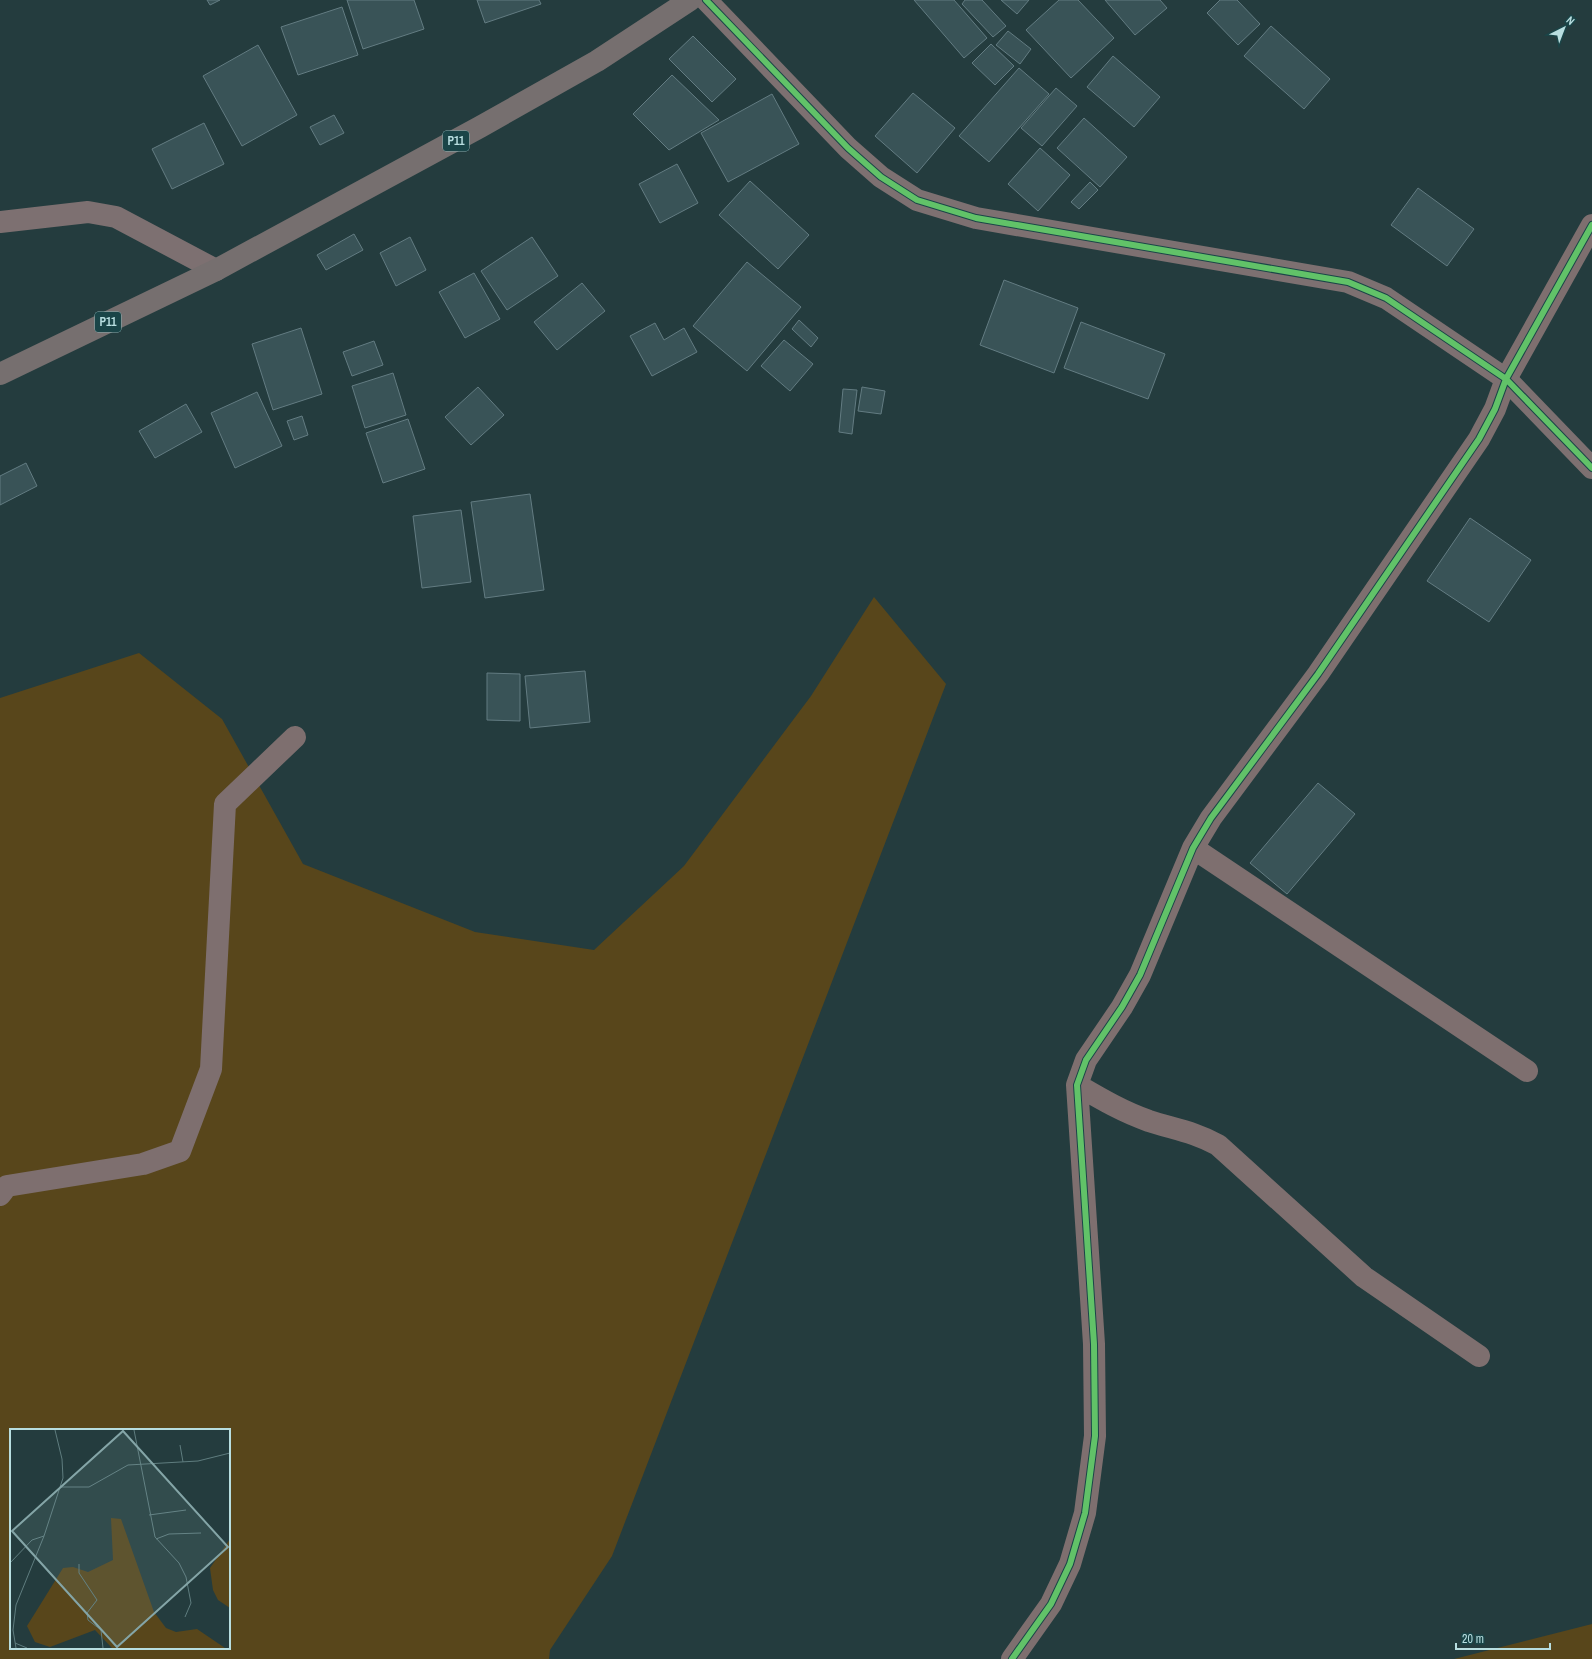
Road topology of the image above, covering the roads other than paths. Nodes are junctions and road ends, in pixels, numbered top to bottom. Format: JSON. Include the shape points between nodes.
{"nodes":[{"id":1,"x":690,"y":0,"type":"edge"},
{"id":2,"x":706,"y":0,"type":"edge"},
{"id":3,"x":0,"y":222,"type":"edge"},
{"id":4,"x":1592,"y":226,"type":"edge"},
{"id":5,"x":216,"y":270,"type":"junction"},
{"id":6,"x":0,"y":374,"type":"edge"},
{"id":7,"x":1506,"y":379,"type":"junction"},
{"id":8,"x":1592,"y":468,"type":"edge"},
{"id":9,"x":295,"y":737,"type":"dead end"},
{"id":10,"x":1193,"y":848,"type":"junction"},
{"id":11,"x":1527,"y":1071,"type":"dead end"},
{"id":12,"x":1077,"y":1085,"type":"junction"},
{"id":13,"x":0,"y":1195,"type":"edge"},
{"id":14,"x":1479,"y":1356,"type":"dead end"},
{"id":15,"x":1012,"y":1659,"type":"edge"}],
"edges":[{"from":1,"to":5,"type":"main road","number":"P11","via":[[597,60],[480,128]]},
{"from":2,"to":7,"type":"street","via":[[848,148],[881,177],[918,200],[976,218],[1348,282],[1386,298]]},
{"from":3,"to":5,"type":"street","via":[[88,212],[116,217]]},
{"from":4,"to":7,"type":"street"},
{"from":5,"to":6,"type":"main road","number":"P11"},
{"from":7,"to":8,"type":"street"},
{"from":7,"to":10,"type":"street","via":[[1495,409],[1479,439],[1318,674],[1211,818]]},
{"from":9,"to":13,"type":"street","via":[[225,804],[211,1069],[180,1151],[143,1164],[7,1186]]},
{"from":10,"to":11,"type":"street"},
{"from":10,"to":12,"type":"street","via":[[1140,975],[1086,1060]]},
{"from":12,"to":14,"type":"street","via":[[1119,1109],[1149,1121],[1202,1136],[1218,1145],[1364,1277]]},
{"from":12,"to":15,"type":"street","via":[[1094,1344],[1095,1436],[1085,1513],[1070,1564],[1051,1604]]}]}
